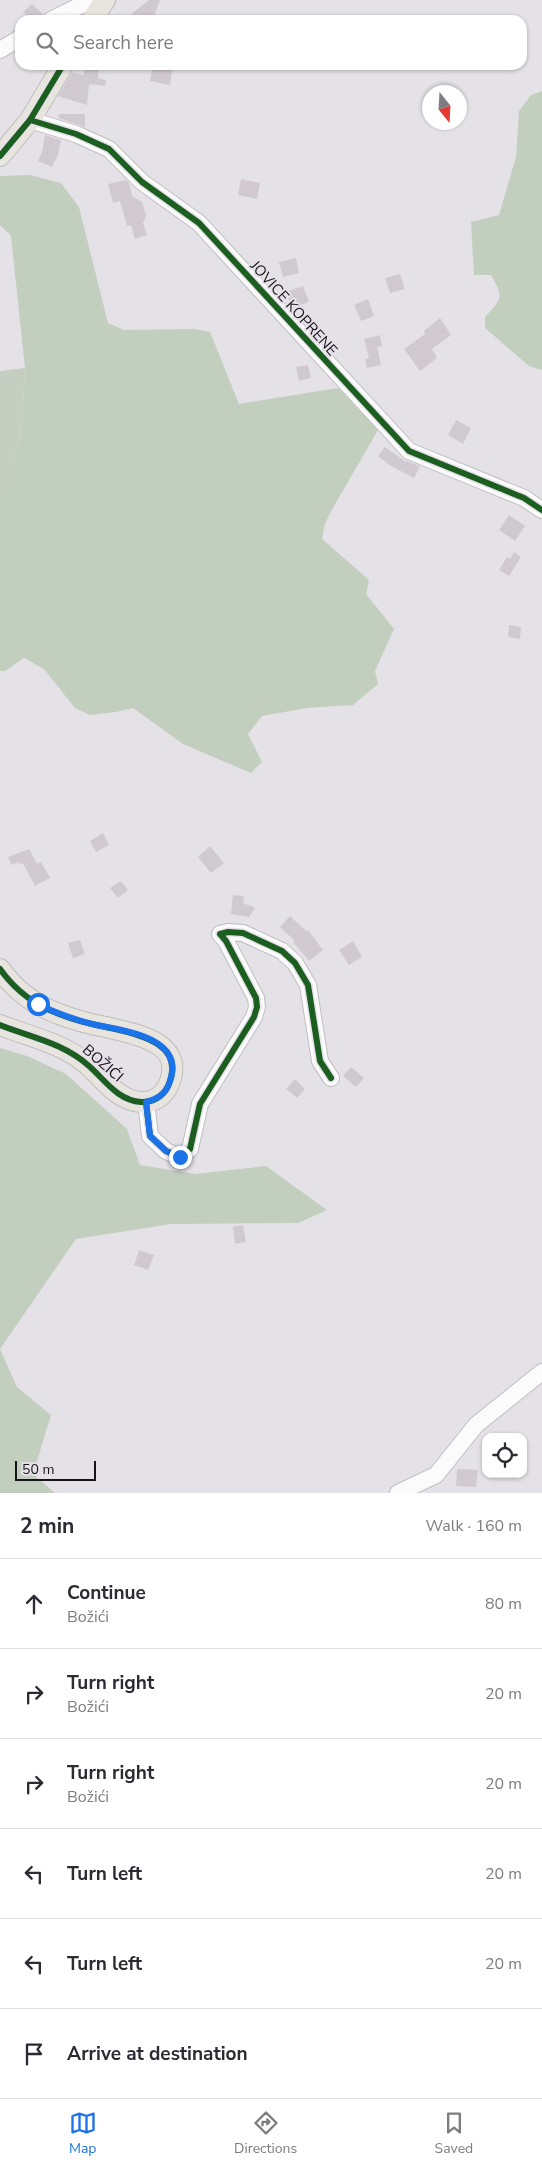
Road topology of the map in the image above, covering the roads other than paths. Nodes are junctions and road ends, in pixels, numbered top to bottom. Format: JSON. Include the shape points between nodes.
{"nodes":[{"id":1,"x":99,"y":9,"type":"edge"},
{"id":2,"x":61,"y":15,"type":"edge"},
{"id":3,"x":15,"y":41,"type":"edge"},
{"id":4,"x":0,"y":50,"type":"edge"},
{"id":5,"x":60,"y":70,"type":"edge"},
{"id":6,"x":30,"y":120,"type":"junction"},
{"id":7,"x":0,"y":156,"type":"edge"},
{"id":8,"x":542,"y":510,"type":"edge"},
{"id":9,"x":0,"y":969,"type":"edge"},
{"id":10,"x":0,"y":1025,"type":"edge"},
{"id":11,"x":331,"y":1078,"type":"dead end"},
{"id":12,"x":146,"y":1102,"type":"junction"},
{"id":13,"x":542,"y":1372,"type":"edge"},
{"id":14,"x":398,"y":1493,"type":"edge"}],
"edges":[{"from":1,"to":2,"type":"street","via":[[83,4]]},
{"from":3,"to":4,"type":"street"},
{"from":5,"to":6,"type":"main road"},
{"from":6,"to":7,"type":"main road"},
{"from":6,"to":8,"type":"street","name":"JOVICE KOPRENE","via":[[76,134],[109,149],[142,182],[199,223],[409,451],[524,498]]},
{"from":9,"to":12,"type":"main road","name":"BOŽIĆI","via":[[20,992],[49,1010],[80,1021],[138,1034],[161,1045],[170,1060],[169,1084],[163,1094]]},
{"from":10,"to":12,"type":"main road","name":"BOŽIĆI","via":[[72,1053],[117,1093],[130,1100]]},
{"from":11,"to":12,"type":"street","via":[[320,1061],[312,997],[303,974],[282,952],[243,932],[228,932],[220,934],[256,998],[257,1007],[200,1104],[193,1141],[186,1154],[180,1157],[171,1154],[150,1136]]},
{"from":13,"to":14,"type":"street","via":[[476,1425],[436,1474]]}]}
